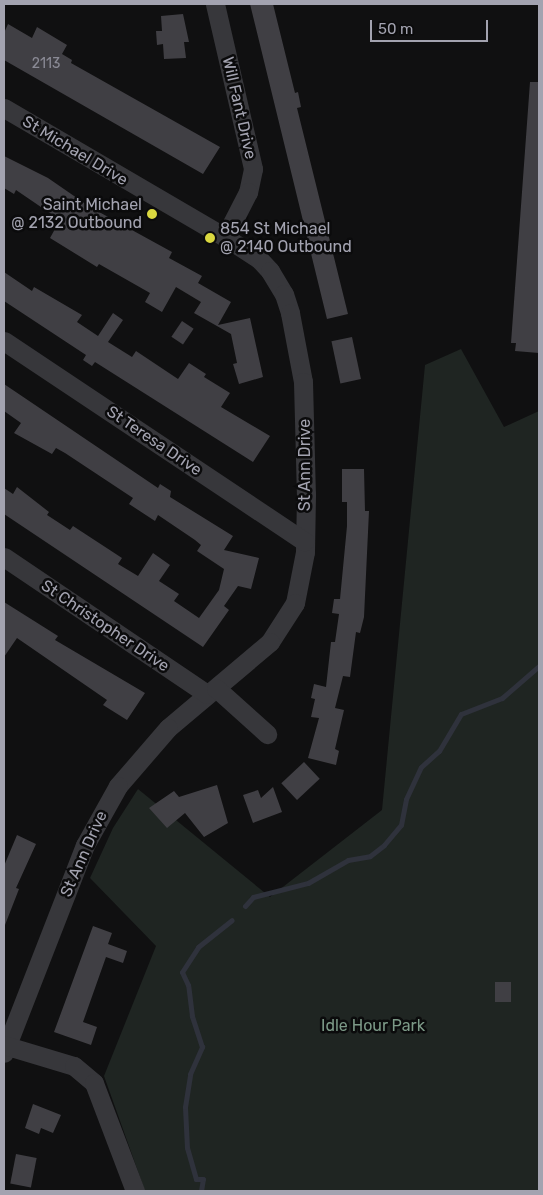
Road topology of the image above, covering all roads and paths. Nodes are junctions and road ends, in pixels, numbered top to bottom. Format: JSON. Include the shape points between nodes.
{"nodes":[{"id":1,"x":215,"y":4,"type":"edge"},
{"id":2,"x":4,"y":108,"type":"edge"},
{"id":3,"x":225,"y":237,"type":"junction"},
{"id":4,"x":4,"y":341,"type":"edge"},
{"id":5,"x":304,"y":541,"type":"junction"},
{"id":6,"x":4,"y":557,"type":"edge"},
{"id":7,"x":212,"y":691,"type":"junction"},
{"id":8,"x":267,"y":734,"type":"dead end"},
{"id":9,"x":5,"y":1048,"type":"edge"},
{"id":10,"x":135,"y":1191,"type":"edge"}],
"edges":[{"from":1,"to":3,"type":"street","name":"Will Fant Drive","via":[[253,168],[248,192]]},
{"from":2,"to":3,"type":"street","name":"St Michael Drive"},
{"from":3,"to":5,"type":"street","name":"St Ann Drive","via":[[259,259],[284,294],[290,313],[306,409]]},
{"from":4,"to":5,"type":"street","name":"St Teresa Drive"},
{"from":5,"to":7,"type":"street","name":"St Ann Drive","via":[[301,583],[284,623],[253,660]]},
{"from":6,"to":7,"type":"street","name":"St Christopher Drive"},
{"from":7,"to":8,"type":"street"},
{"from":7,"to":9,"type":"street","name":"St Ann Drive","via":[[143,754],[108,803],[85,845]]},
{"from":9,"to":10,"type":"street","via":[[74,1066],[94,1083]]}]}
